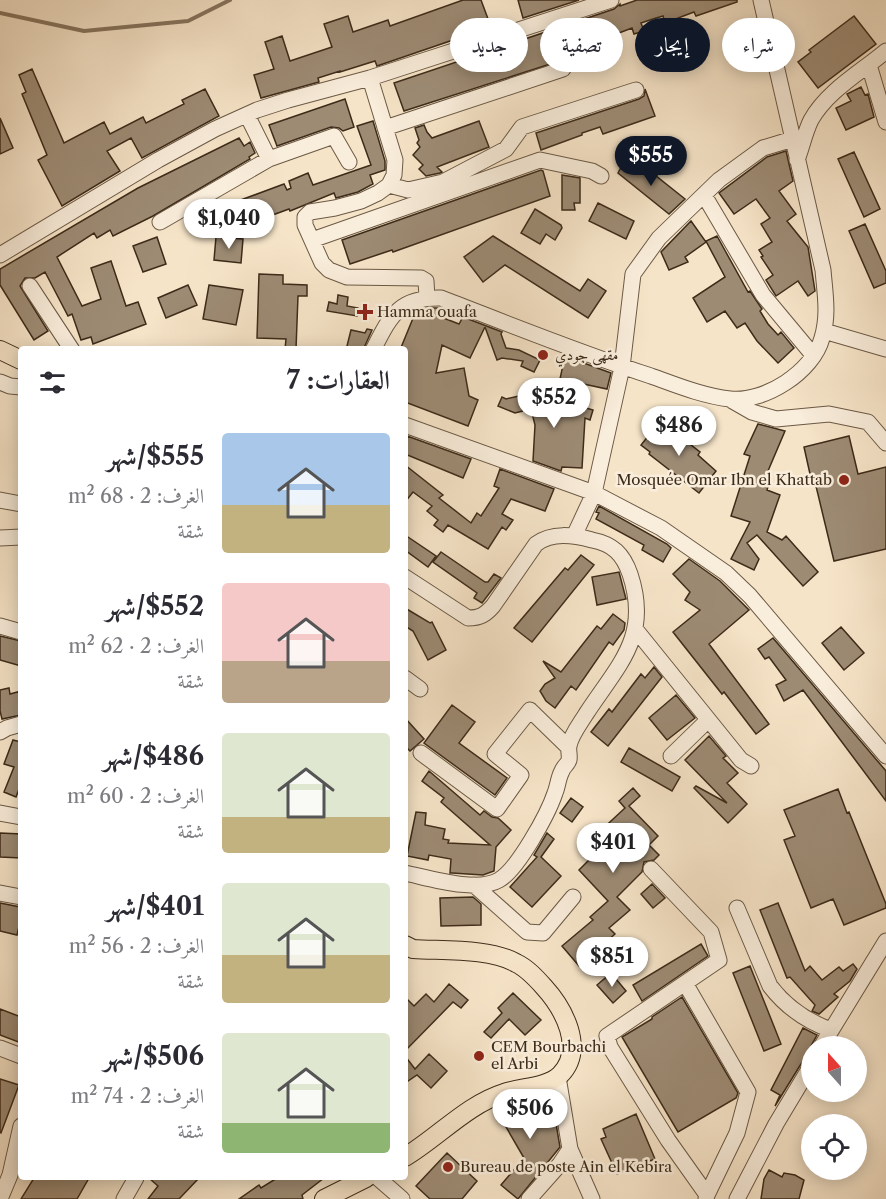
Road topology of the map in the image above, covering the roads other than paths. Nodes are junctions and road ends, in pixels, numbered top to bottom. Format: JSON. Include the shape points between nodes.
{"nodes":[{"id":1,"x":611,"y":0,"type":"edge"},
{"id":2,"x":761,"y":0,"type":"edge"},
{"id":3,"x":886,"y":51,"type":"edge"},
{"id":4,"x":869,"y":65,"type":"junction"},
{"id":5,"x":554,"y":72,"type":"edge"},
{"id":6,"x":370,"y":78,"type":"junction"},
{"id":7,"x":636,"y":90,"type":"dead end"},
{"id":8,"x":247,"y":115,"type":"junction"},
{"id":9,"x":886,"y":122,"type":"edge"},
{"id":10,"x":385,"y":128,"type":"junction"},
{"id":11,"x":793,"y":139,"type":"junction"},
{"id":12,"x":269,"y":159,"type":"junction"},
{"id":13,"x":797,"y":160,"type":"junction"},
{"id":14,"x":349,"y":162,"type":"dead end"},
{"id":15,"x":601,"y":176,"type":"dead end"},
{"id":16,"x":389,"y":185,"type":"junction"},
{"id":17,"x":704,"y":195,"type":"junction"},
{"id":18,"x":160,"y":222,"type":"dead end"},
{"id":19,"x":312,"y":240,"type":"junction"},
{"id":20,"x":0,"y":255,"type":"edge"},
{"id":21,"x":30,"y":286,"type":"dead end"},
{"id":22,"x":427,"y":298,"type":"junction"},
{"id":23,"x":824,"y":332,"type":"junction"},
{"id":24,"x":69,"y":346,"type":"edge"},
{"id":25,"x":375,"y":346,"type":"edge"},
{"id":26,"x":886,"y":349,"type":"edge"},
{"id":27,"x":0,"y":350,"type":"edge"},
{"id":28,"x":813,"y":355,"type":"junction"},
{"id":29,"x":18,"y":359,"type":"edge"},
{"id":30,"x":622,"y":367,"type":"junction"},
{"id":31,"x":0,"y":382,"type":"edge"},
{"id":32,"x":18,"y":387,"type":"edge"},
{"id":33,"x":731,"y":400,"type":"junction"},
{"id":34,"x":408,"y":426,"type":"edge"},
{"id":35,"x":886,"y":443,"type":"edge"},
{"id":36,"x":594,"y":494,"type":"junction"},
{"id":37,"x":0,"y":500,"type":"edge"},
{"id":38,"x":18,"y":503,"type":"edge"},
{"id":39,"x":574,"y":536,"type":"junction"},
{"id":40,"x":18,"y":537,"type":"edge"},
{"id":41,"x":0,"y":538,"type":"edge"},
{"id":42,"x":408,"y":579,"type":"edge"},
{"id":43,"x":0,"y":626,"type":"edge"},
{"id":44,"x":636,"y":630,"type":"junction"},
{"id":45,"x":18,"y":631,"type":"edge"},
{"id":46,"x":408,"y":680,"type":"edge"},
{"id":47,"x":420,"y":689,"type":"dead end"},
{"id":48,"x":708,"y":720,"type":"junction"},
{"id":49,"x":18,"y":725,"type":"edge"},
{"id":50,"x":0,"y":732,"type":"edge"},
{"id":51,"x":568,"y":747,"type":"junction"},
{"id":52,"x":421,"y":753,"type":"dead end"},
{"id":53,"x":670,"y":756,"type":"dead end"},
{"id":54,"x":886,"y":756,"type":"edge"},
{"id":55,"x":752,"y":766,"type":"dead end"},
{"id":56,"x":0,"y":813,"type":"edge"},
{"id":57,"x":18,"y":816,"type":"edge"},
{"id":58,"x":651,"y":869,"type":"dead end"},
{"id":59,"x":408,"y":874,"type":"edge"},
{"id":60,"x":474,"y":885,"type":"junction"},
{"id":61,"x":0,"y":893,"type":"edge"},
{"id":62,"x":18,"y":896,"type":"edge"},
{"id":63,"x":573,"y":897,"type":"dead end"},
{"id":64,"x":737,"y":908,"type":"dead end"},
{"id":65,"x":886,"y":941,"type":"edge"},
{"id":66,"x":408,"y":946,"type":"edge"},
{"id":67,"x":685,"y":983,"type":"junction"},
{"id":68,"x":831,"y":1030,"type":"junction"},
{"id":69,"x":827,"y":1036,"type":"edge"},
{"id":70,"x":0,"y":1048,"type":"edge"},
{"id":71,"x":18,"y":1055,"type":"edge"},
{"id":72,"x":558,"y":1077,"type":"junction"},
{"id":73,"x":801,"y":1082,"type":"edge"},
{"id":74,"x":18,"y":1138,"type":"edge"},
{"id":75,"x":570,"y":1149,"type":"junction"},
{"id":76,"x":408,"y":1155,"type":"edge"},
{"id":77,"x":18,"y":1156,"type":"edge"},
{"id":78,"x":9,"y":1175,"type":"junction"},
{"id":79,"x":138,"y":1180,"type":"edge"},
{"id":80,"x":362,"y":1180,"type":"edge"},
{"id":81,"x":380,"y":1180,"type":"edge"},
{"id":82,"x":707,"y":1197,"type":"edge"},
{"id":83,"x":0,"y":1199,"type":"edge"},
{"id":84,"x":124,"y":1199,"type":"edge"},
{"id":85,"x":324,"y":1199,"type":"edge"},
{"id":86,"x":402,"y":1199,"type":"edge"},
{"id":87,"x":529,"y":1199,"type":"edge"},
{"id":88,"x":592,"y":1199,"type":"edge"},
{"id":89,"x":736,"y":1199,"type":"edge"}],
"edges":[{"from":1,"to":6,"type":"street"},
{"from":2,"to":11,"type":"street"},
{"from":3,"to":4,"type":"street"},
{"from":4,"to":9,"type":"street"},
{"from":4,"to":13,"type":"street","via":[[818,110]]},
{"from":5,"to":10,"type":"street"},
{"from":6,"to":8,"type":"street"},
{"from":6,"to":10,"type":"street"},
{"from":7,"to":16,"type":"street","via":[[522,127],[506,149],[442,182],[408,190]]},
{"from":8,"to":12,"type":"street"},
{"from":8,"to":20,"type":"street","via":[[158,160]]},
{"from":10,"to":16,"type":"street","via":[[395,160]]},
{"from":11,"to":13,"type":"street"},
{"from":11,"to":17,"type":"street","via":[[763,148]]},
{"from":12,"to":14,"type":"street","via":[[334,136]]},
{"from":12,"to":18,"type":"street"},
{"from":13,"to":23,"type":"street","via":[[823,270],[827,310]]},
{"from":15,"to":19,"type":"street","via":[[540,160]]},
{"from":16,"to":19,"type":"street","via":[[361,201],[310,212],[305,225]]},
{"from":17,"to":28,"type":"street","via":[[763,295]]},
{"from":17,"to":30,"type":"street","via":[[659,238],[633,274]]},
{"from":19,"to":22,"type":"street","via":[[329,270],[353,278],[421,278],[426,281]]},
{"from":21,"to":24,"type":"street"},
{"from":22,"to":25,"type":"street","via":[[398,310]]},
{"from":22,"to":30,"type":"street","via":[[441,298]]},
{"from":23,"to":26,"type":"street"},
{"from":23,"to":28,"type":"street"},
{"from":27,"to":29,"type":"main road"},
{"from":28,"to":33,"type":"street","via":[[783,385],[758,396]]},
{"from":30,"to":33,"type":"street"},
{"from":30,"to":36,"type":"street"},
{"from":31,"to":32,"type":"street"},
{"from":33,"to":35,"type":"street","via":[[776,419],[829,414],[868,422]]},
{"from":34,"to":36,"type":"street"},
{"from":36,"to":39,"type":"street"},
{"from":36,"to":54,"type":"street","via":[[661,528],[726,573]]},
{"from":37,"to":38,"type":"street"},
{"from":39,"to":42,"type":"street","via":[[544,538],[536,544],[493,606],[476,618],[468,618]]},
{"from":39,"to":44,"type":"street","via":[[612,547],[627,564],[636,597]]},
{"from":40,"to":41,"type":"street"},
{"from":43,"to":45,"type":"street"},
{"from":44,"to":48,"type":"street"},
{"from":44,"to":51,"type":"street","via":[[627,652]]},
{"from":46,"to":47,"type":"street"},
{"from":48,"to":53,"type":"street"},
{"from":48,"to":55,"type":"street","via":[[741,760]]},
{"from":49,"to":50,"type":"street"},
{"from":51,"to":52,"type":"street","via":[[530,710],[495,753],[521,774],[497,809]]},
{"from":51,"to":60,"type":"street","via":[[569,760],[555,794],[522,854],[499,880]]},
{"from":56,"to":57,"type":"street"},
{"from":58,"to":67,"type":"street","via":[[711,932],[719,960]]},
{"from":59,"to":60,"type":"street"},
{"from":60,"to":63,"type":"street","via":[[527,932],[543,933]]},
{"from":61,"to":62,"type":"street"},
{"from":64,"to":68,"type":"street","via":[[770,986],[808,1021]]},
{"from":65,"to":68,"type":"street"},
{"from":66,"to":72,"type":"main road","via":[[491,954],[516,962],[534,976],[566,1019],[573,1044],[569,1064]]},
{"from":67,"to":82,"type":"street","via":[[748,1092],[737,1133]]},
{"from":67,"to":82,"type":"street","via":[[607,1036],[610,1047]]},
{"from":68,"to":69,"type":"street"},
{"from":70,"to":71,"type":"street"},
{"from":72,"to":75,"type":"street"},
{"from":72,"to":76,"type":"main road","via":[[481,1103]]},
{"from":73,"to":89,"type":"street"},
{"from":74,"to":78,"type":"street"},
{"from":75,"to":87,"type":"street"},
{"from":75,"to":88,"type":"street"},
{"from":77,"to":78,"type":"street"},
{"from":78,"to":83,"type":"street"},
{"from":79,"to":84,"type":"street"},
{"from":80,"to":85,"type":"main road"},
{"from":81,"to":86,"type":"street"}]}
